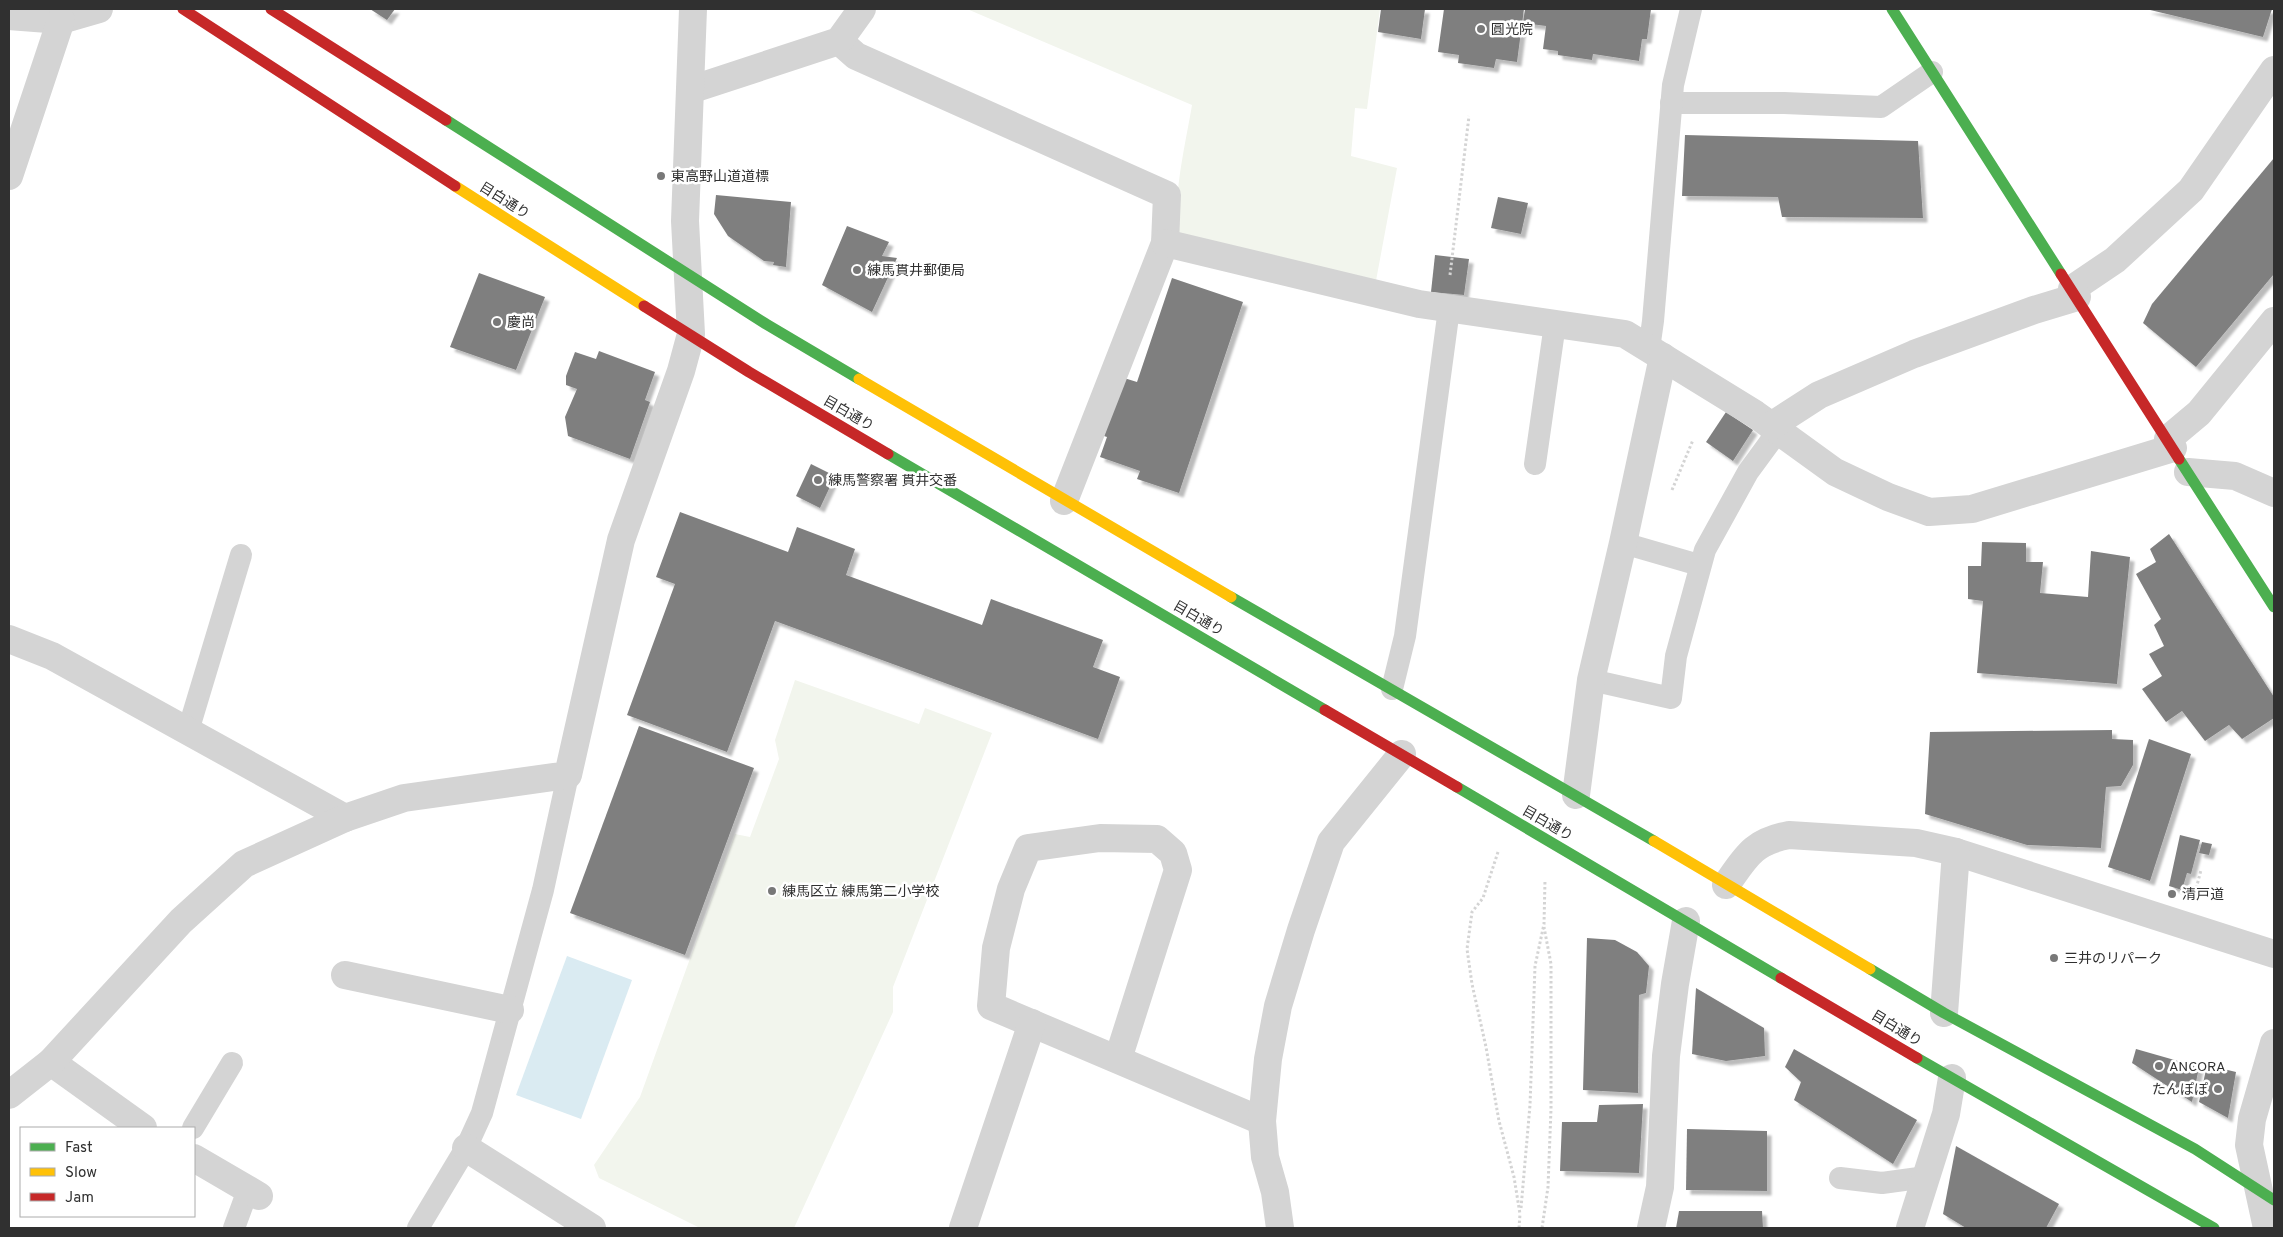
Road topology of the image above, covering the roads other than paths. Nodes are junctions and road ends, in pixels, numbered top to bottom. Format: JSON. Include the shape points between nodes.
{"nodes":[{"id":1,"x":99,"y":9,"type":"edge"},
{"id":2,"x":183,"y":9,"type":"edge"},
{"id":3,"x":271,"y":9,"type":"edge"},
{"id":4,"x":693,"y":9,"type":"edge"},
{"id":5,"x":862,"y":9,"type":"edge"},
{"id":6,"x":1690,"y":9,"type":"edge"},
{"id":7,"x":1892,"y":9,"type":"edge"},
{"id":8,"x":9,"y":16,"type":"edge"},
{"id":9,"x":61,"y":20,"type":"junction"},
{"id":10,"x":839,"y":41,"type":"junction"},
{"id":11,"x":2274,"y":70,"type":"edge"},
{"id":12,"x":1932,"y":72,"type":"junction"},
{"id":13,"x":690,"y":90,"type":"junction"},
{"id":14,"x":1672,"y":103,"type":"junction"},
{"id":15,"x":9,"y":176,"type":"edge"},
{"id":16,"x":1165,"y":243,"type":"junction"},
{"id":17,"x":689,"y":275,"type":"junction"},
{"id":18,"x":2074,"y":293,"type":"junction"},
{"id":19,"x":1447,"y":309,"type":"junction"},
{"id":20,"x":2274,"y":321,"type":"edge"},
{"id":21,"x":1555,"y":324,"type":"junction"},
{"id":22,"x":691,"y":334,"type":"junction"},
{"id":23,"x":1656,"y":353,"type":"junction"},
{"id":24,"x":1774,"y":428,"type":"junction"},
{"id":25,"x":2171,"y":444,"type":"junction"},
{"id":26,"x":1535,"y":464,"type":"dead end"},
{"id":27,"x":2188,"y":472,"type":"junction"},
{"id":28,"x":2274,"y":493,"type":"edge"},
{"id":29,"x":1064,"y":501,"type":"junction"},
{"id":30,"x":1623,"y":543,"type":"junction"},
{"id":31,"x":241,"y":555,"type":"dead end"},
{"id":32,"x":1700,"y":565,"type":"junction"},
{"id":33,"x":2274,"y":607,"type":"edge"},
{"id":34,"x":9,"y":639,"type":"edge"},
{"id":35,"x":1591,"y":680,"type":"junction"},
{"id":36,"x":1392,"y":689,"type":"junction"},
{"id":37,"x":188,"y":731,"type":"junction"},
{"id":38,"x":1402,"y":754,"type":"junction"},
{"id":39,"x":568,"y":775,"type":"junction"},
{"id":40,"x":1576,"y":795,"type":"junction"},
{"id":41,"x":344,"y":818,"type":"junction"},
{"id":42,"x":1956,"y":852,"type":"junction"},
{"id":43,"x":1726,"y":885,"type":"junction"},
{"id":44,"x":1686,"y":921,"type":"junction"},
{"id":45,"x":2274,"y":954,"type":"edge"},
{"id":46,"x":345,"y":975,"type":"dead end"},
{"id":47,"x":510,"y":1010,"type":"junction"},
{"id":48,"x":1944,"y":1013,"type":"junction"},
{"id":49,"x":1032,"y":1023,"type":"junction"},
{"id":50,"x":2274,"y":1043,"type":"edge"},
{"id":51,"x":1118,"y":1060,"type":"junction"},
{"id":52,"x":51,"y":1062,"type":"junction"},
{"id":53,"x":232,"y":1063,"type":"dead end"},
{"id":54,"x":1952,"y":1078,"type":"junction"},
{"id":55,"x":9,"y":1095,"type":"edge"},
{"id":56,"x":1262,"y":1121,"type":"junction"},
{"id":57,"x":142,"y":1127,"type":"edge"},
{"id":58,"x":194,"y":1127,"type":"edge"},
{"id":59,"x":466,"y":1148,"type":"junction"},
{"id":60,"x":195,"y":1159,"type":"edge"},
{"id":61,"x":1840,"y":1178,"type":"dead end"},
{"id":62,"x":1926,"y":1178,"type":"junction"},
{"id":63,"x":253,"y":1193,"type":"joint"},
{"id":64,"x":2267,"y":1195,"type":"edge"},
{"id":65,"x":234,"y":1228,"type":"edge"},
{"id":66,"x":418,"y":1228,"type":"edge"},
{"id":67,"x":592,"y":1228,"type":"edge"},
{"id":68,"x":963,"y":1228,"type":"edge"},
{"id":69,"x":1280,"y":1228,"type":"edge"},
{"id":70,"x":1651,"y":1228,"type":"edge"},
{"id":71,"x":1910,"y":1228,"type":"edge"},
{"id":72,"x":2214,"y":1228,"type":"edge"},
{"id":73,"x":2267,"y":1228,"type":"edge"}],
"edges":[{"from":1,"to":9,"type":"street"},
{"from":2,"to":22,"type":"main road","name":"目白通り"},
{"from":3,"to":17,"type":"main road"},
{"from":4,"to":13,"type":"street"},
{"from":5,"to":10,"type":"street"},
{"from":6,"to":14,"type":"lane"},
{"from":7,"to":12,"type":"main road"},
{"from":8,"to":9,"type":"street"},
{"from":9,"to":15,"type":"street"},
{"from":10,"to":13,"type":"street"},
{"from":10,"to":16,"type":"street","via":[[856,56],[1167,196]]},
{"from":11,"to":18,"type":"street","via":[[2191,190]]},
{"from":12,"to":14,"type":"lane","via":[[1881,107]]},
{"from":12,"to":18,"type":"main road"},
{"from":13,"to":17,"type":"street","via":[[685,221]]},
{"from":14,"to":23,"type":"lane","via":[[1654,321]]},
{"from":16,"to":19,"type":"street"},
{"from":16,"to":29,"type":"street"},
{"from":17,"to":22,"type":"street"},
{"from":17,"to":29,"type":"main road"},
{"from":18,"to":24,"type":"street","via":[[1914,354],[1819,395]]},
{"from":18,"to":25,"type":"main road"},
{"from":19,"to":21,"type":"street"},
{"from":19,"to":36,"type":"lane","via":[[1405,636]]},
{"from":20,"to":25,"type":"street"},
{"from":21,"to":23,"type":"street","via":[[1625,334]]},
{"from":21,"to":26,"type":"lane"},
{"from":22,"to":38,"type":"main road","name":"目白通り","via":[[758,377]]},
{"from":22,"to":39,"type":"street","via":[[621,540]]},
{"from":23,"to":24,"type":"street"},
{"from":23,"to":30,"type":"street"},
{"from":24,"to":25,"type":"street","via":[[1835,472],[1929,512],[1972,509]]},
{"from":24,"to":32,"type":"lane","via":[[1705,550]]},
{"from":25,"to":27,"type":"main road"},
{"from":27,"to":28,"type":"street","via":[[2235,476]]},
{"from":27,"to":33,"type":"main road"},
{"from":29,"to":36,"type":"main road"},
{"from":30,"to":32,"type":"lane"},
{"from":30,"to":35,"type":"street"},
{"from":31,"to":37,"type":"lane"},
{"from":32,"to":35,"type":"lane","via":[[1676,656],[1672,698]]},
{"from":34,"to":37,"type":"street","via":[[52,656]]},
{"from":35,"to":40,"type":"street"},
{"from":36,"to":40,"type":"main road"},
{"from":37,"to":41,"type":"street"},
{"from":38,"to":44,"type":"main road","name":"目白通り"},
{"from":38,"to":56,"type":"street","via":[[1331,842],[1278,1006]]},
{"from":39,"to":41,"type":"street","via":[[404,798]]},
{"from":39,"to":47,"type":"lane","via":[[543,890]]},
{"from":40,"to":43,"type":"main road"},
{"from":41,"to":52,"type":"street","via":[[244,864],[181,921]]},
{"from":42,"to":43,"type":"street","via":[[1916,843],[1789,835],[1774,838],[1749,851]]},
{"from":42,"to":45,"type":"street"},
{"from":42,"to":48,"type":"street"},
{"from":43,"to":48,"type":"main road"},
{"from":44,"to":54,"type":"main road","name":"目白通り"},
{"from":44,"to":70,"type":"street","via":[[1666,1056],[1660,1186]]},
{"from":46,"to":47,"type":"street"},
{"from":47,"to":59,"type":"lane","via":[[482,1113]]},
{"from":48,"to":64,"type":"main road","via":[[2195,1149]]},
{"from":49,"to":51,"type":"street"},
{"from":49,"to":51,"type":"street","via":[[991,1006],[996,948],[1011,889],[1028,848],[1100,838],[1157,839],[1173,853],[1178,870]]},
{"from":49,"to":68,"type":"street"},
{"from":50,"to":64,"type":"street","via":[[2252,1119],[2249,1145]]},
{"from":51,"to":56,"type":"street"},
{"from":52,"to":55,"type":"street"},
{"from":52,"to":57,"type":"street"},
{"from":53,"to":58,"type":"lane"},
{"from":54,"to":62,"type":"street","via":[[1946,1114]]},
{"from":54,"to":72,"type":"main road","name":"目白通り"},
{"from":56,"to":69,"type":"street","via":[[1264,1157],[1275,1192]]},
{"from":59,"to":66,"type":"lane"},
{"from":59,"to":67,"type":"street"},
{"from":60,"to":63,"type":"street"},
{"from":61,"to":62,"type":"lane","via":[[1882,1183]]},
{"from":62,"to":71,"type":"street"},
{"from":63,"to":65,"type":"lane"},
{"from":64,"to":73,"type":"street"}]}
